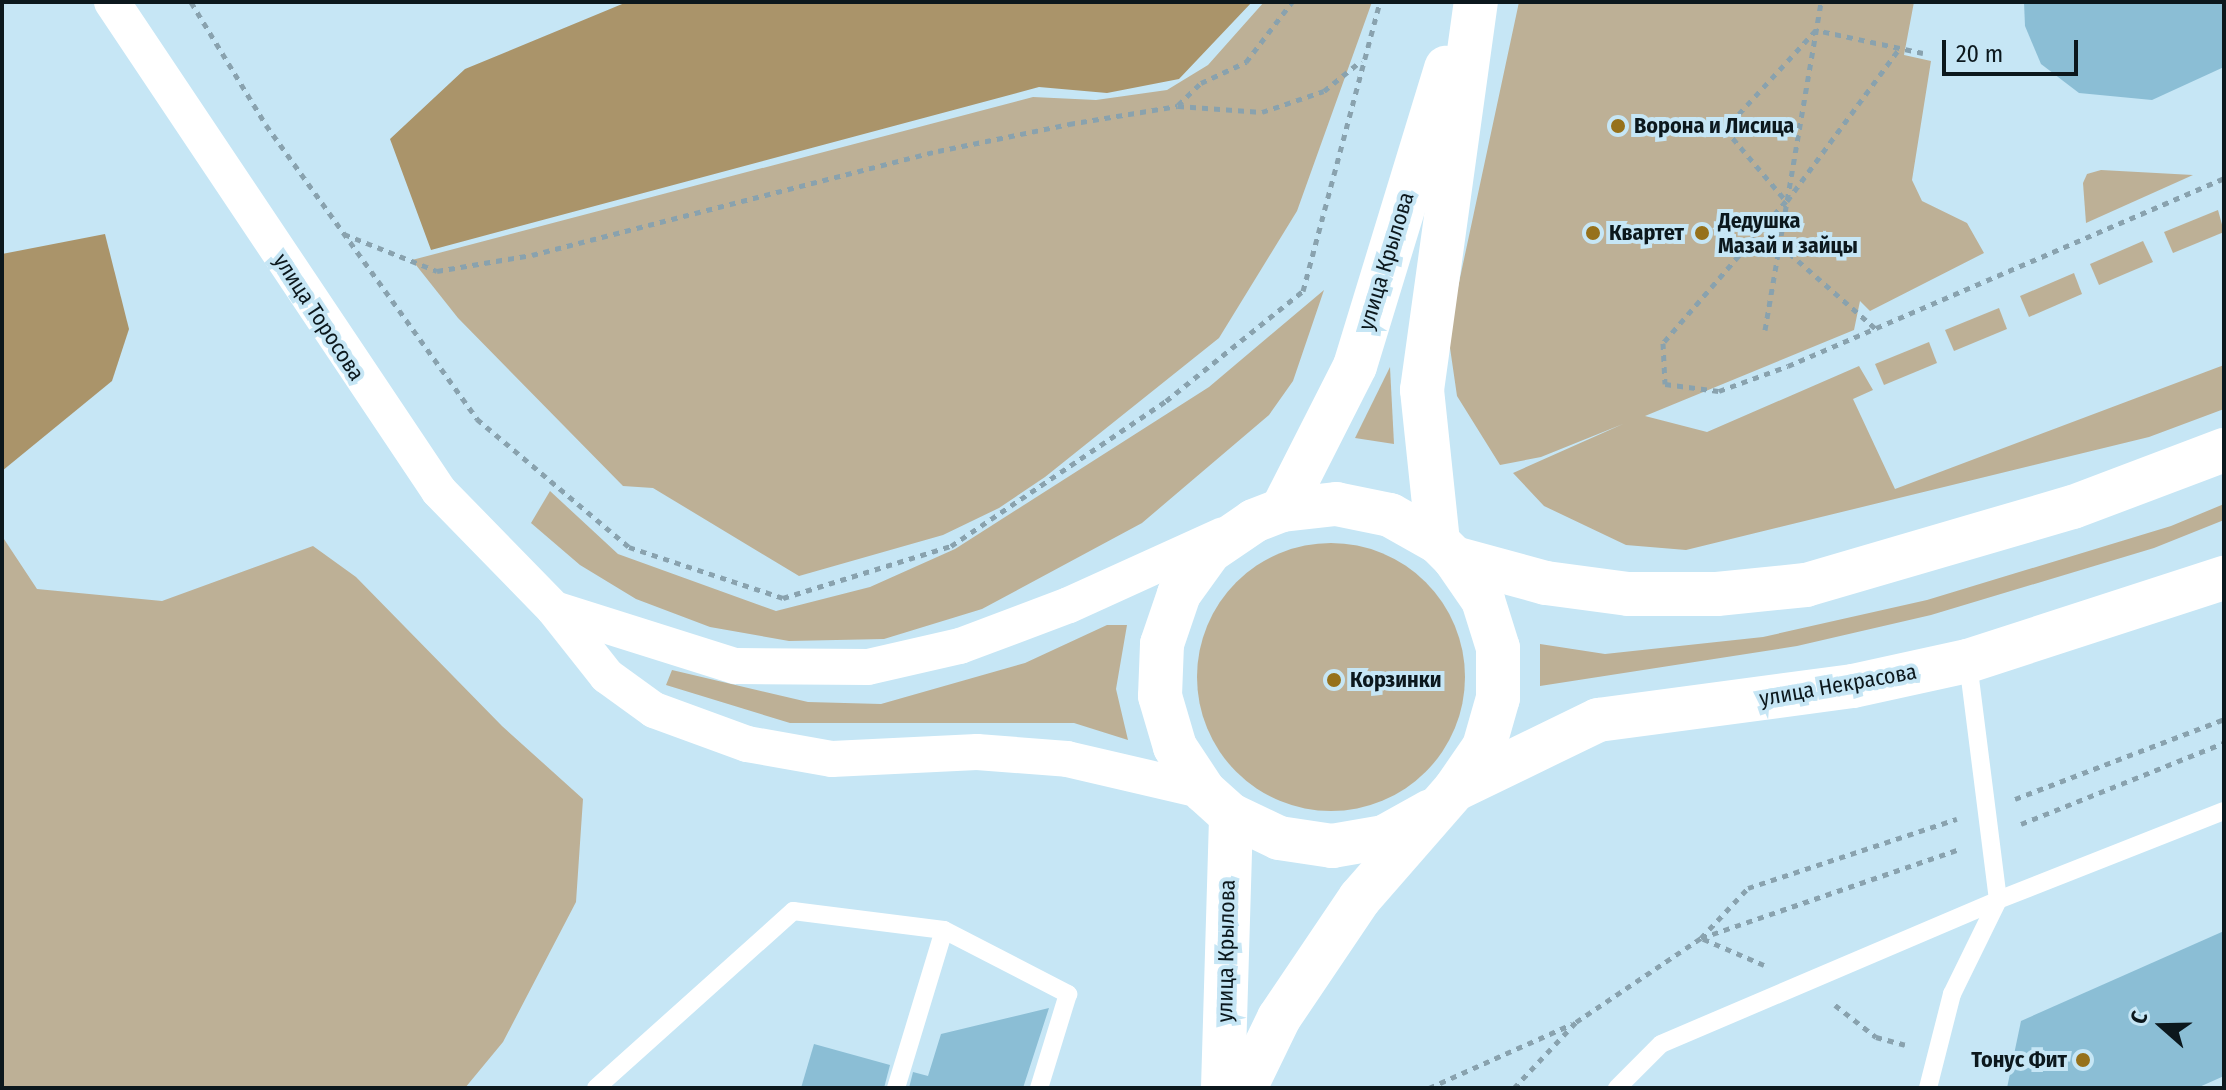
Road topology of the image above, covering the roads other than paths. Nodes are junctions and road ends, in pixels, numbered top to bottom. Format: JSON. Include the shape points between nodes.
{"nodes":[{"id":1,"x":112,"y":2,"type":"edge"},
{"id":2,"x":1467,"y":2,"type":"edge"},
{"id":3,"x":1476,"y":2,"type":"edge"},
{"id":4,"x":2224,"y":450,"type":"edge"},
{"id":5,"x":1268,"y":516,"type":"junction"},
{"id":6,"x":1446,"y":550,"type":"junction"},
{"id":7,"x":2224,"y":578,"type":"edge"},
{"id":8,"x":554,"y":609,"type":"junction"},
{"id":9,"x":1968,"y":661,"type":"junction"},
{"id":10,"x":1443,"y":800,"type":"junction"},
{"id":11,"x":1217,"y":803,"type":"junction"},
{"id":12,"x":2224,"y":811,"type":"edge"},
{"id":13,"x":1998,"y":900,"type":"junction"},
{"id":14,"x":944,"y":930,"type":"junction"},
{"id":15,"x":596,"y":1088,"type":"edge"},
{"id":16,"x":896,"y":1088,"type":"edge"},
{"id":17,"x":1039,"y":1088,"type":"edge"},
{"id":18,"x":1223,"y":1088,"type":"edge"},
{"id":19,"x":1245,"y":1088,"type":"edge"},
{"id":20,"x":1617,"y":1088,"type":"edge"},
{"id":21,"x":1928,"y":1088,"type":"edge"}],
"edges":[{"from":1,"to":8,"type":"street","name":"улица Торосова","via":[[439,491]]},
{"from":2,"to":5,"type":"main road","name":"улица Крылова","via":[[1355,366]]},
{"from":3,"to":6,"type":"main road","via":[[1422,390]]},
{"from":4,"to":6,"type":"main road","via":[[2073,507],[1806,585],[1717,594],[1628,594],[1546,583]]},
{"from":5,"to":6,"type":"main road","via":[[1350,507],[1390,515]]},
{"from":5,"to":8,"type":"street","via":[[960,646],[868,667],[735,666]]},
{"from":5,"to":11,"type":"main road","name":"улица Крылова","via":[[1210,551],[1179,594],[1162,644],[1160,696],[1171,735]]},
{"from":6,"to":10,"type":"main road","via":[[1483,600],[1498,648],[1498,698],[1484,747]]},
{"from":7,"to":9,"type":"main road","name":"улица Некрасова"},
{"from":8,"to":11,"type":"street","name":"улица Торосова","via":[[607,676],[654,710],[747,744],[832,759],[977,752],[1067,759]]},
{"from":9,"to":10,"type":"main road","name":"улица Некрасова","via":[[1853,686],[1598,720]]},
{"from":9,"to":13,"type":"lane"},
{"from":10,"to":11,"type":"main road","via":[[1384,837],[1332,846],[1279,838]]},
{"from":10,"to":19,"type":"main road","via":[[1344,922],[1279,1018]]},
{"from":11,"to":18,"type":"main road","name":"улица Крылова"},
{"from":12,"to":13,"type":"lane"},
{"from":13,"to":20,"type":"lane","via":[[1661,1044]]},
{"from":13,"to":21,"type":"lane","via":[[1952,994]]},
{"from":14,"to":15,"type":"lane","via":[[793,911]]},
{"from":14,"to":16,"type":"lane"},
{"from":14,"to":17,"type":"lane","via":[[1068,994]]}]}
